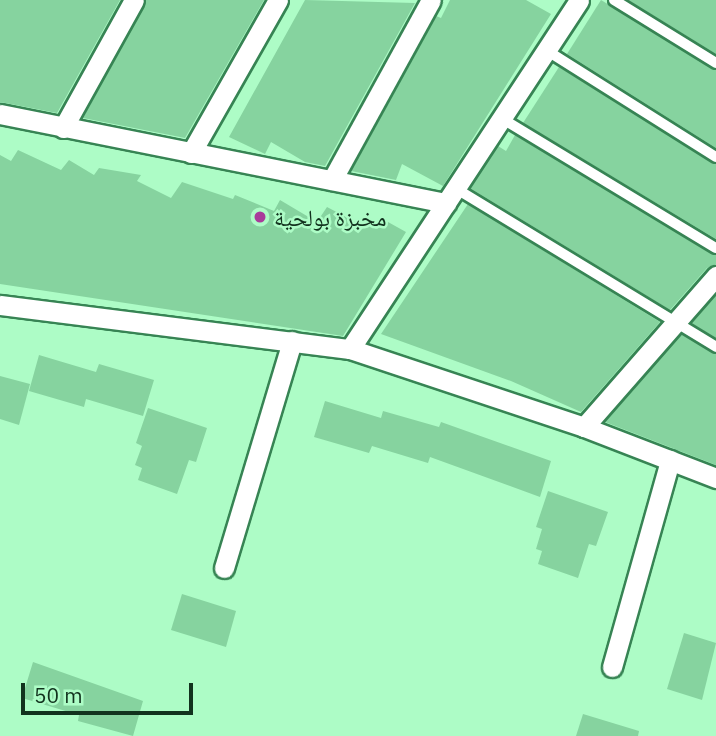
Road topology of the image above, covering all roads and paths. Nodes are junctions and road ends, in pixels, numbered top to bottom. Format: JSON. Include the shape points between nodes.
{"nodes":[{"id":1,"x":134,"y":0,"type":"edge"},
{"id":2,"x":278,"y":0,"type":"edge"},
{"id":3,"x":431,"y":0,"type":"edge"},
{"id":4,"x":579,"y":0,"type":"edge"},
{"id":5,"x":614,"y":0,"type":"edge"},
{"id":6,"x":546,"y":50,"type":"junction"},
{"id":7,"x":716,"y":63,"type":"edge"},
{"id":8,"x":0,"y":114,"type":"edge"},
{"id":9,"x":501,"y":118,"type":"junction"},
{"id":10,"x":62,"y":128,"type":"junction"},
{"id":11,"x":191,"y":153,"type":"junction"},
{"id":12,"x":716,"y":157,"type":"edge"},
{"id":13,"x":331,"y":180,"type":"junction"},
{"id":14,"x":451,"y":196,"type":"junction"},
{"id":15,"x":716,"y":248,"type":"edge"},
{"id":16,"x":716,"y":276,"type":"edge"},
{"id":17,"x":0,"y":305,"type":"edge"},
{"id":18,"x":674,"y":323,"type":"junction"},
{"id":19,"x":292,"y":341,"type":"junction"},
{"id":20,"x":716,"y":347,"type":"edge"},
{"id":21,"x":350,"y":349,"type":"junction"},
{"id":22,"x":584,"y":427,"type":"junction"},
{"id":23,"x":670,"y":460,"type":"junction"},
{"id":24,"x":716,"y":478,"type":"edge"},
{"id":25,"x":224,"y":568,"type":"dead end"},
{"id":26,"x":612,"y":667,"type":"dead end"}],
"edges":[{"from":1,"to":10,"type":"street"},
{"from":2,"to":11,"type":"street"},
{"from":3,"to":13,"type":"street"},
{"from":4,"to":6,"type":"street"},
{"from":5,"to":7,"type":"lane"},
{"from":6,"to":9,"type":"street"},
{"from":6,"to":12,"type":"lane"},
{"from":8,"to":10,"type":"street"},
{"from":9,"to":14,"type":"street"},
{"from":9,"to":15,"type":"lane"},
{"from":10,"to":11,"type":"street"},
{"from":11,"to":13,"type":"street"},
{"from":13,"to":14,"type":"street"},
{"from":14,"to":18,"type":"lane"},
{"from":14,"to":21,"type":"street"},
{"from":16,"to":18,"type":"street"},
{"from":17,"to":19,"type":"street"},
{"from":18,"to":20,"type":"lane"},
{"from":18,"to":22,"type":"street"},
{"from":19,"to":21,"type":"street"},
{"from":19,"to":25,"type":"street"},
{"from":21,"to":22,"type":"street"},
{"from":22,"to":23,"type":"street"},
{"from":23,"to":24,"type":"street"},
{"from":23,"to":26,"type":"street"}]}
